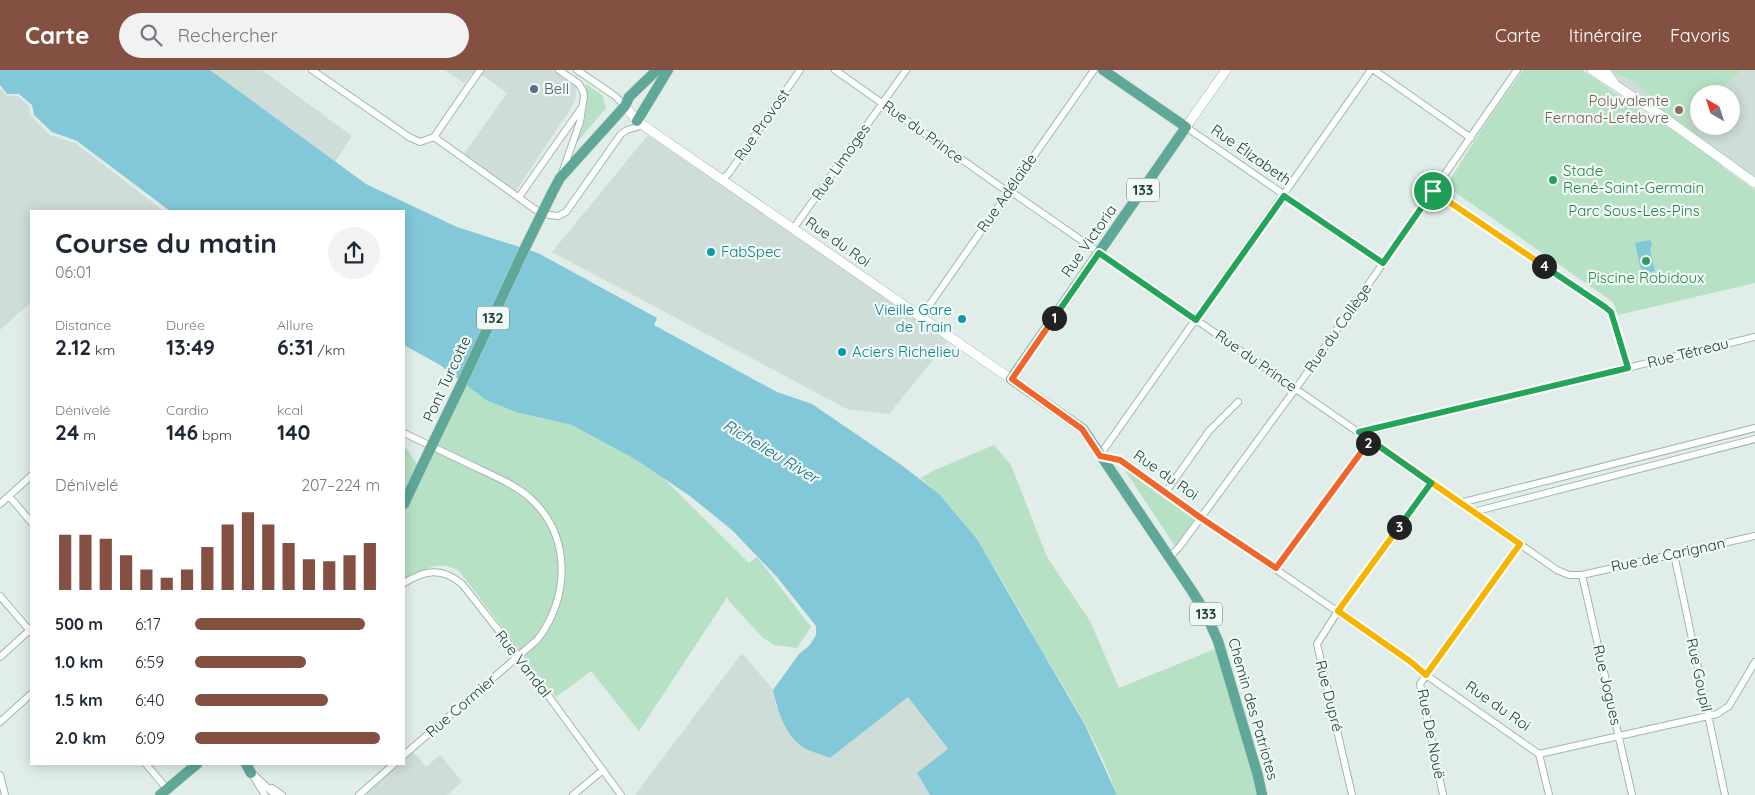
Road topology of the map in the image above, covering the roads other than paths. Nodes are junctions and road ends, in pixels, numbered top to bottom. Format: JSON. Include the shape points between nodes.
{"nodes":[{"id":1,"x":312,"y":70,"type":"edge"},
{"id":2,"x":480,"y":70,"type":"edge"},
{"id":3,"x":560,"y":70,"type":"edge"},
{"id":4,"x":577,"y":70,"type":"edge"},
{"id":5,"x":657,"y":70,"type":"edge"},
{"id":6,"x":668,"y":70,"type":"edge"},
{"id":7,"x":800,"y":70,"type":"edge"},
{"id":8,"x":835,"y":70,"type":"edge"},
{"id":9,"x":906,"y":70,"type":"edge"},
{"id":10,"x":1094,"y":70,"type":"edge"},
{"id":11,"x":1103,"y":70,"type":"edge"},
{"id":12,"x":1226,"y":70,"type":"edge"},
{"id":13,"x":1372,"y":70,"type":"edge"},
{"id":14,"x":1517,"y":70,"type":"edge"},
{"id":15,"x":1592,"y":70,"type":"edge"},
{"id":16,"x":1605,"y":70,"type":"edge"},
{"id":17,"x":1617,"y":88,"type":"junction"},
{"id":18,"x":883,"y":103,"type":"junction"},
{"id":19,"x":625,"y":106,"type":"junction"},
{"id":20,"x":582,"y":107,"type":"junction"},
{"id":21,"x":640,"y":123,"type":"junction"},
{"id":22,"x":1186,"y":127,"type":"junction"},
{"id":23,"x":434,"y":137,"type":"junction"},
{"id":24,"x":1471,"y":138,"type":"junction"},
{"id":25,"x":560,"y":178,"type":"junction"},
{"id":26,"x":722,"y":179,"type":"junction"},
{"id":27,"x":1755,"y":183,"type":"edge"},
{"id":28,"x":1433,"y":191,"type":"junction"},
{"id":29,"x":1008,"y":192,"type":"junction"},
{"id":30,"x":1284,"y":196,"type":"junction"},
{"id":31,"x":519,"y":197,"type":"junction"},
{"id":32,"x":536,"y":210,"type":"dead end"},
{"id":33,"x":548,"y":215,"type":"dead end"},
{"id":34,"x":793,"y":229,"type":"junction"},
{"id":35,"x":1099,"y":253,"type":"junction"},
{"id":36,"x":1383,"y":263,"type":"junction"},
{"id":37,"x":922,"y":317,"type":"junction"},
{"id":38,"x":1196,"y":320,"type":"junction"},
{"id":39,"x":1755,"y":337,"type":"edge"},
{"id":40,"x":1628,"y":368,"type":"junction"},
{"id":41,"x":1012,"y":379,"type":"junction"},
{"id":42,"x":1295,"y":388,"type":"junction"},
{"id":43,"x":1238,"y":402,"type":"dead end"},
{"id":44,"x":1755,"y":428,"type":"edge"},
{"id":45,"x":1359,"y":432,"type":"junction"},
{"id":46,"x":405,"y":433,"type":"edge"},
{"id":47,"x":1711,"y":439,"type":"junction"},
{"id":48,"x":1755,"y":439,"type":"edge"},
{"id":49,"x":1370,"y":440,"type":"junction"},
{"id":50,"x":1714,"y":450,"type":"junction"},
{"id":51,"x":1100,"y":456,"type":"junction"},
{"id":52,"x":1632,"y":459,"type":"junction"},
{"id":53,"x":1635,"y":470,"type":"junction"},
{"id":54,"x":30,"y":477,"type":"edge"},
{"id":55,"x":1562,"y":477,"type":"junction"},
{"id":56,"x":1431,"y":483,"type":"junction"},
{"id":57,"x":1565,"y":488,"type":"junction"},
{"id":58,"x":1164,"y":492,"type":"junction"},
{"id":59,"x":9,"y":496,"type":"junction"},
{"id":60,"x":405,"y":502,"type":"edge"},
{"id":61,"x":1460,"y":503,"type":"junction"},
{"id":62,"x":0,"y":504,"type":"edge"},
{"id":63,"x":1474,"y":512,"type":"junction"},
{"id":64,"x":1201,"y":518,"type":"junction"},
{"id":65,"x":30,"y":521,"type":"edge"},
{"id":66,"x":1755,"y":536,"type":"edge"},
{"id":67,"x":1520,"y":544,"type":"junction"},
{"id":68,"x":1674,"y":554,"type":"junction"},
{"id":69,"x":1170,"y":557,"type":"junction"},
{"id":70,"x":1276,"y":568,"type":"junction"},
{"id":71,"x":1582,"y":574,"type":"junction"},
{"id":72,"x":405,"y":583,"type":"edge"},
{"id":73,"x":0,"y":596,"type":"edge"},
{"id":74,"x":1338,"y":611,"type":"junction"},
{"id":75,"x":30,"y":629,"type":"edge"},
{"id":76,"x":30,"y":631,"type":"edge"},
{"id":77,"x":518,"y":656,"type":"junction"},
{"id":78,"x":0,"y":657,"type":"edge"},
{"id":79,"x":1755,"y":662,"type":"edge"},
{"id":80,"x":1426,"y":675,"type":"junction"},
{"id":81,"x":30,"y":695,"type":"edge"},
{"id":82,"x":1708,"y":716,"type":"junction"},
{"id":83,"x":0,"y":722,"type":"edge"},
{"id":84,"x":1619,"y":736,"type":"junction"},
{"id":85,"x":1539,"y":754,"type":"junction"},
{"id":86,"x":405,"y":755,"type":"edge"},
{"id":87,"x":147,"y":765,"type":"edge"},
{"id":88,"x":196,"y":765,"type":"edge"},
{"id":89,"x":393,"y":765,"type":"edge"},
{"id":90,"x":247,"y":767,"type":"edge"},
{"id":91,"x":603,"y":770,"type":"junction"},
{"id":92,"x":0,"y":775,"type":"edge"},
{"id":93,"x":164,"y":792,"type":"edge"},
{"id":94,"x":619,"y":794,"type":"edge"},
{"id":95,"x":5,"y":795,"type":"edge"},
{"id":96,"x":265,"y":795,"type":"edge"},
{"id":97,"x":275,"y":795,"type":"edge"},
{"id":98,"x":282,"y":795,"type":"edge"},
{"id":99,"x":359,"y":795,"type":"edge"},
{"id":100,"x":573,"y":795,"type":"edge"},
{"id":101,"x":1262,"y":795,"type":"edge"},
{"id":102,"x":1352,"y":795,"type":"edge"},
{"id":103,"x":1443,"y":795,"type":"edge"},
{"id":104,"x":1548,"y":795,"type":"edge"},
{"id":105,"x":1632,"y":795,"type":"edge"},
{"id":106,"x":1726,"y":795,"type":"edge"}],
"edges":[{"from":1,"to":23,"type":"street","via":[[416,141]]},
{"from":2,"to":23,"type":"street"},
{"from":3,"to":20,"type":"street","via":[[582,88]]},
{"from":4,"to":19,"type":"street","name":"Rue du Roi"},
{"from":5,"to":19,"type":"main road","number":"132"},
{"from":6,"to":21,"type":"main road"},
{"from":7,"to":26,"type":"street","name":"Rue Provost"},
{"from":8,"to":18,"type":"street","name":"Rue du Prince"},
{"from":9,"to":18,"type":"street","name":"Rue Limoges"},
{"from":10,"to":29,"type":"street","name":"Rue Adélaïde"},
{"from":11,"to":22,"type":"main road","name":"Rue Élizabeth"},
{"from":12,"to":22,"type":"main road","name":"Rue Victoria"},
{"from":13,"to":24,"type":"street"},
{"from":13,"to":30,"type":"street"},
{"from":14,"to":24,"type":"street","name":"Rue du Collège"},
{"from":15,"to":17,"type":"main road"},
{"from":16,"to":17,"type":"main road"},
{"from":17,"to":27,"type":"main road"},
{"from":18,"to":29,"type":"street","name":"Rue du Prince"},
{"from":18,"to":34,"type":"street","name":"Rue Limoges"},
{"from":19,"to":21,"type":"main road","name":"Rue du Roi"},
{"from":19,"to":25,"type":"main road","number":"132"},
{"from":20,"to":25,"type":"street","via":[[580,122]]},
{"from":20,"to":31,"type":"street"},
{"from":21,"to":26,"type":"main road","name":"Rue du Roi"},
{"from":21,"to":33,"type":"street","via":[[621,134],[566,212],[558,216]]},
{"from":22,"to":30,"type":"street","name":"Rue Élizabeth"},
{"from":22,"to":35,"type":"main road","name":"Rue Victoria","number":"133"},
{"from":23,"to":31,"type":"street"},
{"from":24,"to":28,"type":"street","name":"Rue du Collège"},
{"from":25,"to":60,"type":"main road","name":"Pont Turcotte","number":"132","bridge":true},
{"from":26,"to":34,"type":"main road","name":"Rue du Roi"},
{"from":28,"to":36,"type":"street","name":"Rue du Collège"},
{"from":28,"to":40,"type":"street","via":[[1611,312]]},
{"from":29,"to":35,"type":"street","name":"Rue du Prince"},
{"from":29,"to":37,"type":"street","name":"Rue Adélaïde"},
{"from":30,"to":36,"type":"street","name":"Rue Élizabeth"},
{"from":30,"to":38,"type":"street"},
{"from":31,"to":32,"type":"street"},
{"from":34,"to":37,"type":"main road","name":"Rue du Roi"},
{"from":35,"to":38,"type":"street","name":"Rue du Prince"},
{"from":35,"to":41,"type":"main road","name":"Rue Victoria","number":"133"},
{"from":36,"to":42,"type":"street","name":"Rue du Collège"},
{"from":37,"to":41,"type":"main road","name":"Rue du Roi"},
{"from":38,"to":42,"type":"street","name":"Rue du Prince"},
{"from":38,"to":51,"type":"street"},
{"from":39,"to":40,"type":"street","name":"Rue Tétreau"},
{"from":40,"to":45,"type":"street","name":"Rue Tétreau"},
{"from":41,"to":51,"type":"main road","name":"Rue du Roi","number":"133","via":[[1082,429]]},
{"from":42,"to":45,"type":"street","name":"Rue du Prince"},
{"from":42,"to":64,"type":"street","name":"Rue du Collège"},
{"from":43,"to":58,"type":"street","via":[[1209,431]]},
{"from":44,"to":47,"type":"street"},
{"from":45,"to":49,"type":"street","name":"Rue du Prince"},
{"from":46,"to":77,"type":"street","name":"Rue Cormier","via":[[519,490],[537,506],[552,528],[562,565],[559,596],[545,630]]},
{"from":47,"to":50,"type":"street"},
{"from":47,"to":52,"type":"street"},
{"from":48,"to":50,"type":"street"},
{"from":49,"to":56,"type":"street","name":"Rue du Prince"},
{"from":49,"to":70,"type":"street"},
{"from":50,"to":53,"type":"street"},
{"from":51,"to":58,"type":"street","name":"Rue du Roi","via":[[1120,460]]},
{"from":51,"to":69,"type":"main road","name":"Chemin des Patriotes","number":"133"},
{"from":52,"to":53,"type":"street"},
{"from":52,"to":55,"type":"street"},
{"from":53,"to":57,"type":"street"},
{"from":54,"to":59,"type":"street"},
{"from":55,"to":57,"type":"street"},
{"from":55,"to":61,"type":"street"},
{"from":56,"to":61,"type":"street","name":"Rue du Prince"},
{"from":56,"to":74,"type":"street","name":"Rue Dupré"},
{"from":57,"to":63,"type":"street"},
{"from":58,"to":64,"type":"street","name":"Rue du Roi"},
{"from":59,"to":62,"type":"street"},
{"from":59,"to":65,"type":"street"},
{"from":61,"to":63,"type":"street","name":"Rue du Prince"},
{"from":63,"to":67,"type":"street","name":"Rue du Prince"},
{"from":64,"to":69,"type":"street","name":"Rue du Collège"},
{"from":64,"to":70,"type":"street","name":"Rue du Roi"},
{"from":66,"to":68,"type":"street","name":"Rue de Carignan"},
{"from":67,"to":71,"type":"street","name":"Rue du Prince","via":[[1556,570],[1569,576]]},
{"from":67,"to":80,"type":"street"},
{"from":68,"to":71,"type":"street","name":"Rue de Carignan"},
{"from":68,"to":82,"type":"street","name":"Rue Goupil"},
{"from":69,"to":101,"type":"main road","name":"Chemin des Patriotes","number":"133","via":[[1205,612],[1218,641]]},
{"from":70,"to":74,"type":"street","name":"Rue du Roi"},
{"from":71,"to":84,"type":"street","name":"Rue Jogues"},
{"from":72,"to":77,"type":"street","name":"Rue Vandal","via":[[429,572],[451,576],[462,584]]},
{"from":73,"to":75,"type":"street"},
{"from":74,"to":80,"type":"street","name":"Rue du Roi"},
{"from":74,"to":102,"type":"street","name":"Rue Dupré","via":[[1317,644]]},
{"from":76,"to":78,"type":"street"},
{"from":77,"to":86,"type":"street","name":"Rue Cormier"},
{"from":77,"to":91,"type":"street","name":"Rue Vandal"},
{"from":79,"to":82,"type":"street","via":[[1729,706]]},
{"from":80,"to":85,"type":"street","name":"Rue du Roi"},
{"from":80,"to":103,"type":"street","name":"Rue De Nouë","via":[[1420,689]]},
{"from":81,"to":83,"type":"street"},
{"from":82,"to":84,"type":"street"},
{"from":82,"to":106,"type":"street","name":"Rue Goupil"},
{"from":84,"to":85,"type":"street"},
{"from":84,"to":105,"type":"street","name":"Rue Jogues"},
{"from":85,"to":104,"type":"street"},
{"from":87,"to":93,"type":"street"},
{"from":88,"to":93,"type":"main road"},
{"from":89,"to":99,"type":"street"},
{"from":90,"to":96,"type":"street"},
{"from":90,"to":97,"type":"street"},
{"from":90,"to":98,"type":"street"},
{"from":91,"to":94,"type":"street","name":"Rue Vandal"},
{"from":91,"to":100,"type":"street"},
{"from":92,"to":95,"type":"street"}]}
